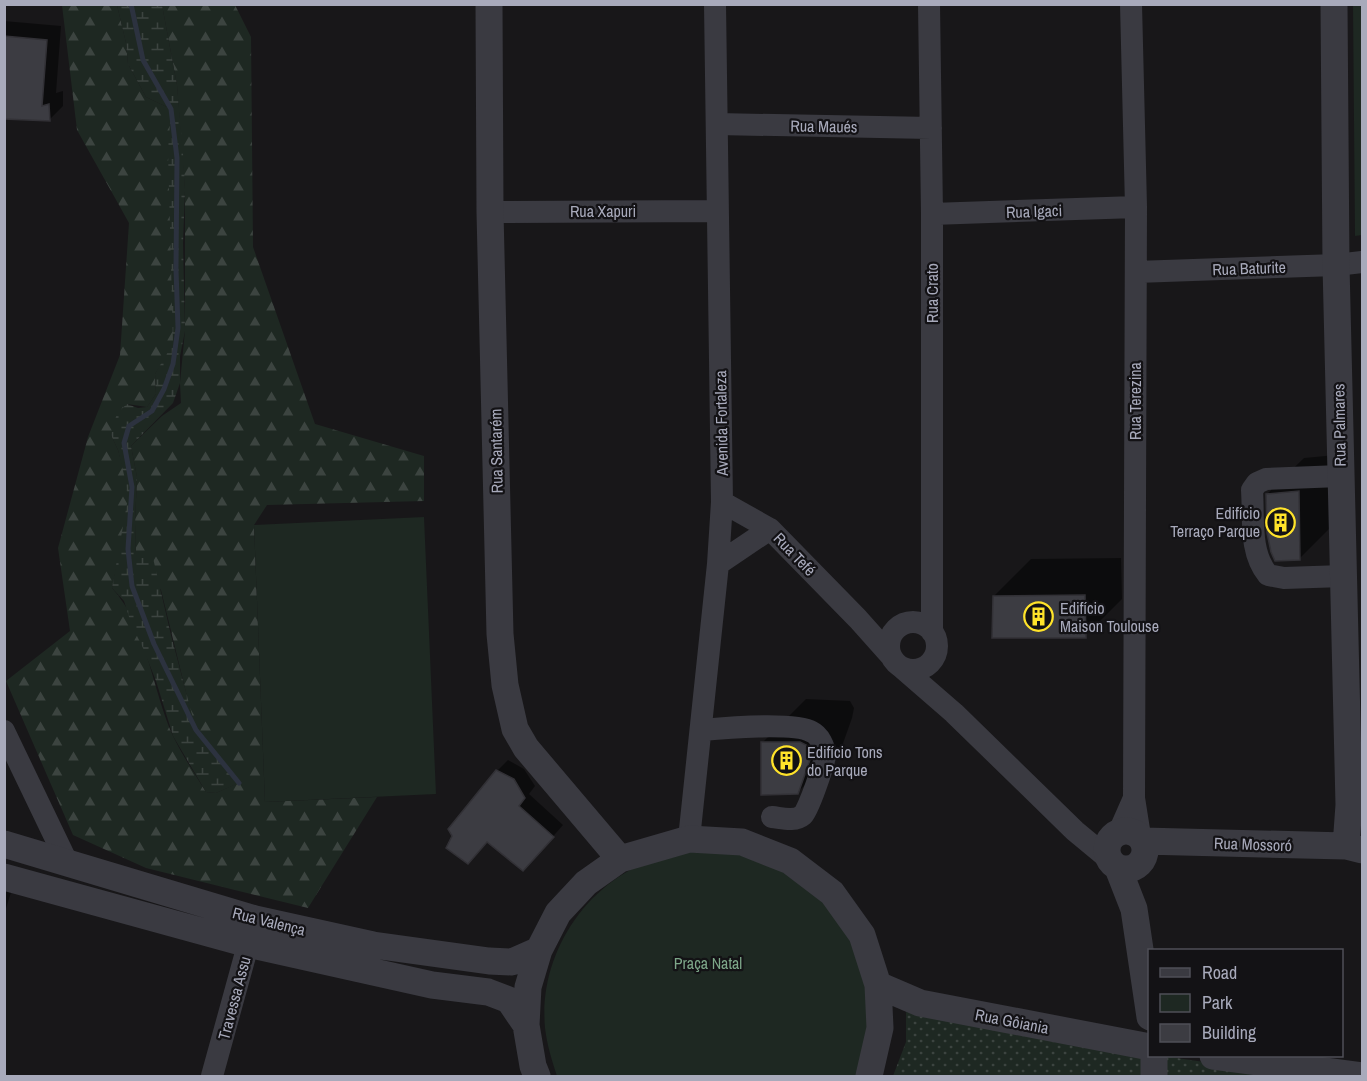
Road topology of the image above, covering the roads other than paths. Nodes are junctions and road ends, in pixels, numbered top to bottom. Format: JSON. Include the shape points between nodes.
{"nodes":[{"id":1,"x":489,"y":4,"type":"edge"},
{"id":2,"x":716,"y":4,"type":"edge"},
{"id":3,"x":929,"y":4,"type":"edge"},
{"id":4,"x":1131,"y":4,"type":"edge"},
{"id":5,"x":1334,"y":4,"type":"edge"},
{"id":6,"x":717,"y":124,"type":"junction"},
{"id":7,"x":931,"y":128,"type":"junction"},
{"id":8,"x":1136,"y":207,"type":"junction"},
{"id":9,"x":717,"y":211,"type":"junction"},
{"id":10,"x":490,"y":212,"type":"junction"},
{"id":11,"x":932,"y":214,"type":"junction"},
{"id":12,"x":1362,"y":262,"type":"edge"},
{"id":13,"x":1336,"y":265,"type":"junction"},
{"id":14,"x":1136,"y":272,"type":"junction"},
{"id":15,"x":1340,"y":476,"type":"junction"},
{"id":16,"x":722,"y":502,"type":"junction"},
{"id":17,"x":770,"y":528,"type":"junction"},
{"id":18,"x":718,"y":564,"type":"junction"},
{"id":19,"x":1343,"y":576,"type":"junction"},
{"id":20,"x":932,"y":582,"type":"junction"},
{"id":21,"x":858,"y":619,"type":"junction"},
{"id":22,"x":900,"y":626,"type":"junction"},
{"id":23,"x":932,"y":632,"type":"junction"},
{"id":24,"x":933,"y":659,"type":"junction"},
{"id":25,"x":896,"y":662,"type":"junction"},
{"id":26,"x":954,"y":713,"type":"junction"},
{"id":27,"x":4,"y":730,"type":"edge"},
{"id":28,"x":702,"y":730,"type":"junction"},
{"id":29,"x":772,"y":817,"type":"dead end"},
{"id":30,"x":689,"y":839,"type":"junction"},
{"id":31,"x":4,"y":844,"type":"edge"},
{"id":32,"x":1126,"y":848,"type":"junction"},
{"id":33,"x":1354,"y":848,"type":"edge"},
{"id":34,"x":621,"y":859,"type":"junction"},
{"id":35,"x":67,"y":862,"type":"junction"},
{"id":36,"x":4,"y":877,"type":"edge"},
{"id":37,"x":251,"y":932,"type":"junction"},
{"id":38,"x":538,"y":950,"type":"junction"},
{"id":39,"x":878,"y":985,"type":"junction"},
{"id":40,"x":1148,"y":1010,"type":"edge"},
{"id":41,"x":526,"y":1025,"type":"junction"},
{"id":42,"x":1148,"y":1047,"type":"edge"},
{"id":43,"x":1154,"y":1057,"type":"edge"},
{"id":44,"x":1220,"y":1057,"type":"edge"},
{"id":45,"x":1362,"y":1076,"type":"edge"},
{"id":46,"x":212,"y":1077,"type":"edge"},
{"id":47,"x":537,"y":1077,"type":"edge"},
{"id":48,"x":869,"y":1077,"type":"edge"},
{"id":49,"x":1154,"y":1077,"type":"edge"}],
"edges":[{"from":1,"to":10,"type":"street","name":"Rua Santarém"},
{"from":2,"to":6,"type":"street","name":"Avenida Fortaleza"},
{"from":3,"to":7,"type":"street","name":"Rua Crato"},
{"from":4,"to":8,"type":"street","name":"Rua Terezina"},
{"from":5,"to":13,"type":"street","name":"Rua Palmares"},
{"from":6,"to":7,"type":"street","name":"Rua Maués"},
{"from":6,"to":9,"type":"street","name":"Avenida Fortaleza"},
{"from":7,"to":11,"type":"street","name":"Rua Crato"},
{"from":8,"to":11,"type":"street","name":"Rua Igaci"},
{"from":8,"to":14,"type":"street","name":"Rua Terezina"},
{"from":9,"to":10,"type":"street","name":"Rua Xapuri"},
{"from":9,"to":16,"type":"street","name":"Avenida Fortaleza"},
{"from":10,"to":34,"type":"street","name":"Rua Santarém","via":[[500,634],[505,685],[514,729],[526,748]]},
{"from":11,"to":20,"type":"street","name":"Rua Crato"},
{"from":12,"to":13,"type":"street","name":"Rua Baturite"},
{"from":13,"to":14,"type":"street","name":"Rua Baturite"},
{"from":13,"to":15,"type":"street","name":"Rua Palmares"},
{"from":14,"to":32,"type":"street","name":"Rua Terezina","via":[[1134,798]]},
{"from":15,"to":19,"type":"street","name":"Rua Palmares"},
{"from":15,"to":19,"type":"street","via":[[1266,479],[1252,490],[1255,551],[1268,575]]},
{"from":16,"to":17,"type":"street","name":"Rua Tefé"},
{"from":16,"to":18,"type":"street","name":"Avenida Fortaleza"},
{"from":17,"to":18,"type":"street"},
{"from":17,"to":21,"type":"street","name":"Rua Tefé"},
{"from":18,"to":28,"type":"street","name":"Avenida Fortaleza"},
{"from":19,"to":33,"type":"street","name":"Rua Palmares","via":[[1349,805]]},
{"from":20,"to":22,"type":"street"},
{"from":20,"to":23,"type":"street","name":"Rua Crato"},
{"from":21,"to":22,"type":"street"},
{"from":21,"to":25,"type":"street","name":"Rua Tefé"},
{"from":22,"to":23,"type":"street","via":[[919,623]]},
{"from":22,"to":25,"type":"street","via":[[889,642]]},
{"from":23,"to":24,"type":"street","via":[[937,645]]},
{"from":24,"to":25,"type":"street","via":[[915,670]]},
{"from":24,"to":26,"type":"street","name":"Rua Tefé"},
{"from":25,"to":26,"type":"street","name":"Rua Tefé"},
{"from":26,"to":32,"type":"street","name":"Rua Tefé","via":[[1075,831]]},
{"from":27,"to":35,"type":"street"},
{"from":28,"to":29,"type":"street","via":[[789,728],[811,731],[820,739],[825,755],[808,809],[792,819]]},
{"from":28,"to":30,"type":"street","name":"Avenida Fortaleza"},
{"from":30,"to":34,"type":"street"},
{"from":30,"to":39,"type":"street","via":[[742,842],[790,861],[823,886],[862,935]]},
{"from":31,"to":35,"type":"street","name":"Rua Valença"},
{"from":32,"to":33,"type":"street","name":"Rua Mossoró"},
{"from":32,"to":40,"type":"street","name":"Rua Terezina"},
{"from":34,"to":38,"type":"street","via":[[586,883],[558,913]]},
{"from":35,"to":37,"type":"street","name":"Rua Valença"},
{"from":36,"to":37,"type":"street","name":"Rua Valença"},
{"from":37,"to":38,"type":"street","name":"Rua Valença","via":[[489,961],[512,962]]},
{"from":37,"to":41,"type":"street","name":"Rua Valença","via":[[432,985],[488,992],[509,1000]]},
{"from":37,"to":46,"type":"street","name":"Travessa Assu"},
{"from":38,"to":41,"type":"street","via":[[528,987]]},
{"from":39,"to":42,"type":"street","name":"Rua Gôiania","via":[[920,1003]]},
{"from":39,"to":48,"type":"street","via":[[880,1028]]},
{"from":41,"to":47,"type":"street"},
{"from":43,"to":49,"type":"street"},
{"from":44,"to":45,"type":"street"}]}
